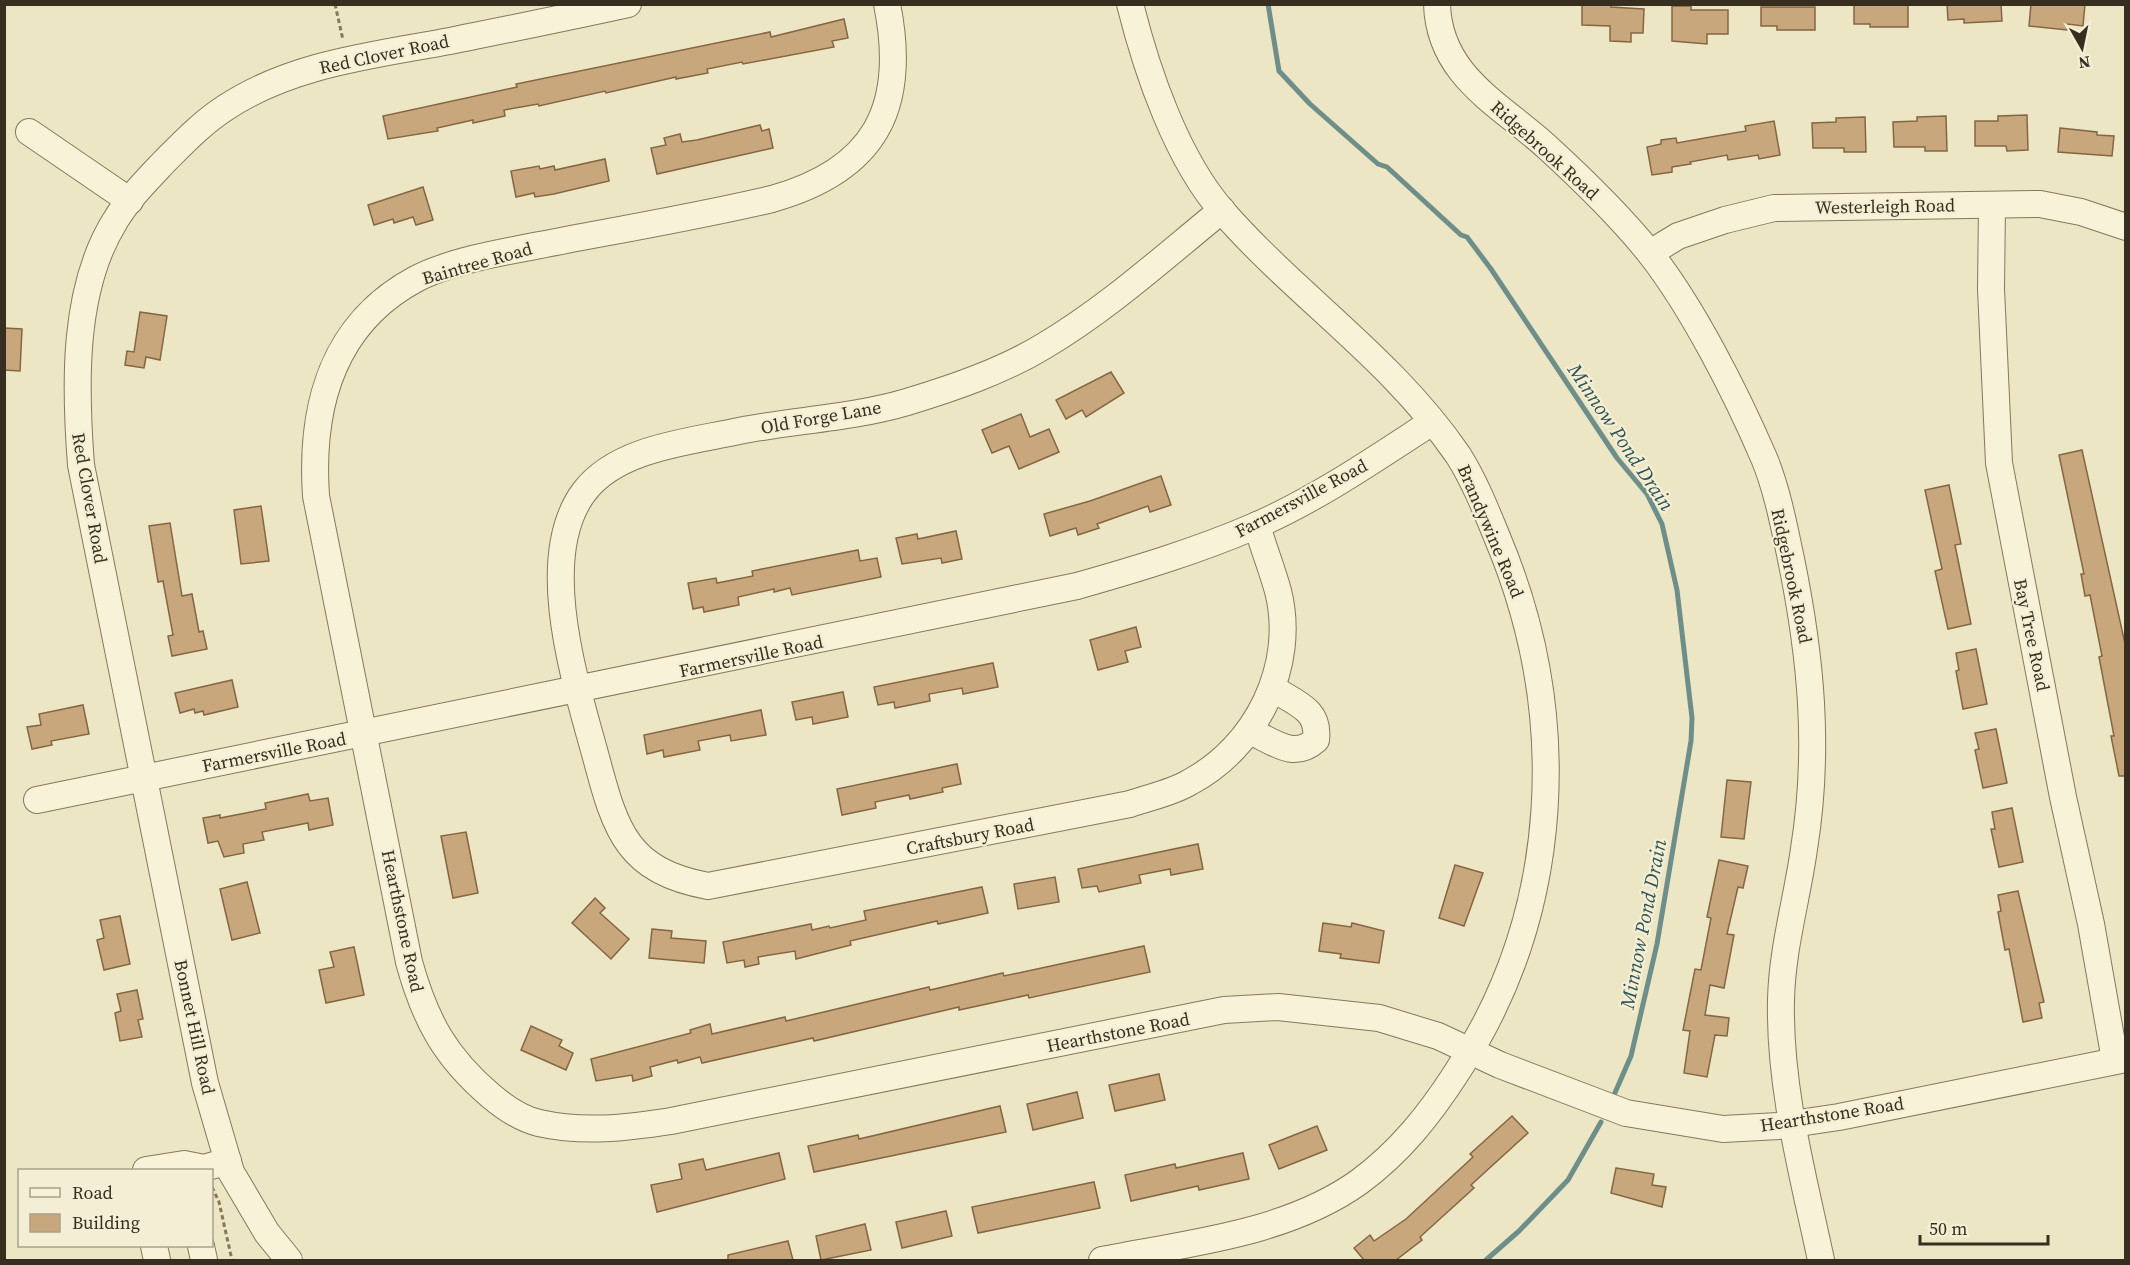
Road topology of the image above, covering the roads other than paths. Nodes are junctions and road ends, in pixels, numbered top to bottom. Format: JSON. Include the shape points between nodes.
{"nodes":[{"id":1,"x":628,"y":4,"type":"edge"},
{"id":2,"x":887,"y":4,"type":"edge"},
{"id":3,"x":1130,"y":4,"type":"edge"},
{"id":4,"x":1437,"y":4,"type":"edge"},
{"id":5,"x":29,"y":132,"type":"dead end"},
{"id":6,"x":130,"y":201,"type":"junction"},
{"id":7,"x":1992,"y":205,"type":"junction"},
{"id":8,"x":1222,"y":210,"type":"junction"},
{"id":9,"x":2126,"y":227,"type":"edge"},
{"id":10,"x":1650,"y":253,"type":"junction"},
{"id":11,"x":1432,"y":422,"type":"junction"},
{"id":12,"x":1257,"y":525,"type":"junction"},
{"id":13,"x":1272,"y":688,"type":"junction"},
{"id":14,"x":578,"y":691,"type":"junction"},
{"id":15,"x":1250,"y":731,"type":"junction"},
{"id":16,"x":364,"y":734,"type":"junction"},
{"id":17,"x":144,"y":777,"type":"junction"},
{"id":18,"x":37,"y":800,"type":"dead end"},
{"id":19,"x":1471,"y":1052,"type":"junction"},
{"id":20,"x":2120,"y":1059,"type":"edge"},
{"id":21,"x":1792,"y":1124,"type":"junction"},
{"id":22,"x":228,"y":1161,"type":"junction"},
{"id":23,"x":185,"y":1167,"type":"edge"},
{"id":24,"x":159,"y":1169,"type":"edge"},
{"id":25,"x":289,"y":1260,"type":"edge"},
{"id":26,"x":1102,"y":1260,"type":"edge"},
{"id":27,"x":1821,"y":1260,"type":"edge"}],
"edges":[{"from":1,"to":6,"type":"street","name":"Red Clover Road","via":[[348,59],[268,86],[226,107],[195,131]]},
{"from":2,"to":16,"type":"street","name":"Baintree Road","via":[[895,53],[893,86],[886,111],[871,140],[827,177],[802,190],[762,201],[506,252],[459,265],[418,278],[364,318],[328,379],[317,419],[314,461],[316,496]]},
{"from":3,"to":8,"type":"street","name":"Brandywine Road","via":[[1151,74],[1174,129],[1190,162]]},
{"from":4,"to":10,"type":"street","name":"Ridgebrook Road","via":[[1438,27],[1464,76],[1566,165]]},
{"from":5,"to":6,"type":"street"},
{"from":6,"to":17,"type":"street","name":"Red Clover Road","via":[[114,222],[95,266],[83,314],[76,366],[77,414],[81,465]]},
{"from":7,"to":9,"type":"street","name":"Westerleigh Road","via":[[2040,204]]},
{"from":7,"to":10,"type":"street","name":"Westerleigh Road","via":[[1774,208],[1678,236]]},
{"from":7,"to":20,"type":"street","name":"Bay Tree Road","via":[[1999,463]]},
{"from":8,"to":11,"type":"street","name":"Brandywine Road","via":[[1393,375]]},
{"from":8,"to":14,"type":"street","name":"Old Forge Lane","via":[[1098,310],[1042,347],[1002,366],[905,402],[686,442],[628,459],[597,477],[582,495],[568,526],[561,559],[559,594]]},
{"from":10,"to":21,"type":"street","name":"Ridgebrook Road","via":[[1697,327],[1766,462],[1801,605],[1810,662],[1813,722],[1805,846],[1781,997],[1781,1048]]},
{"from":11,"to":12,"type":"street","name":"Farmersville Road","via":[[1362,468]]},
{"from":11,"to":19,"type":"street","name":"Brandywine Road","via":[[1460,458],[1512,570],[1528,623],[1545,727],[1547,788],[1534,891],[1517,950]]},
{"from":12,"to":13,"type":"street","name":"Craftsbury Road","via":[[1278,591],[1282,626],[1281,652]]},
{"from":12,"to":14,"type":"street","name":"Farmersville Road","via":[[1136,569],[1031,598]]},
{"from":13,"to":15,"type":"street","name":"Craftsbury Road"},
{"from":13,"to":15,"type":"street","via":[[1313,715],[1318,726],[1316,740],[1306,750],[1292,750]]},
{"from":14,"to":15,"type":"street","name":"Craftsbury Road","via":[[611,814],[636,855],[662,874],[708,886],[1130,804],[1190,783],[1227,758]]},
{"from":14,"to":16,"type":"street","name":"Farmersville Road"},
{"from":16,"to":17,"type":"street","name":"Farmersville Road"},
{"from":16,"to":19,"type":"street","name":"Hearthstone Road","via":[[419,998],[464,1072],[500,1102],[538,1123],[594,1131],[670,1121],[1224,1010],[1278,1007],[1379,1018],[1438,1036]]},
{"from":17,"to":18,"type":"street","name":"Farmersville Road"},
{"from":17,"to":22,"type":"street","name":"Bonnet Hill Road","via":[[205,1083]]},
{"from":19,"to":21,"type":"street","name":"Hearthstone Road","via":[[1626,1113],[1723,1129]]},
{"from":19,"to":26,"type":"street","via":[[1433,1109],[1397,1150],[1357,1183],[1308,1209],[1253,1230]]},
{"from":20,"to":21,"type":"street","name":"Hearthstone Road"},
{"from":21,"to":27,"type":"street","name":"Ridgebrook Road"},
{"from":22,"to":23,"type":"street","via":[[204,1168]]},
{"from":22,"to":25,"type":"street","name":"Bonnet Hill Road","via":[[249,1203]]},
{"from":23,"to":24,"type":"street"}]}
